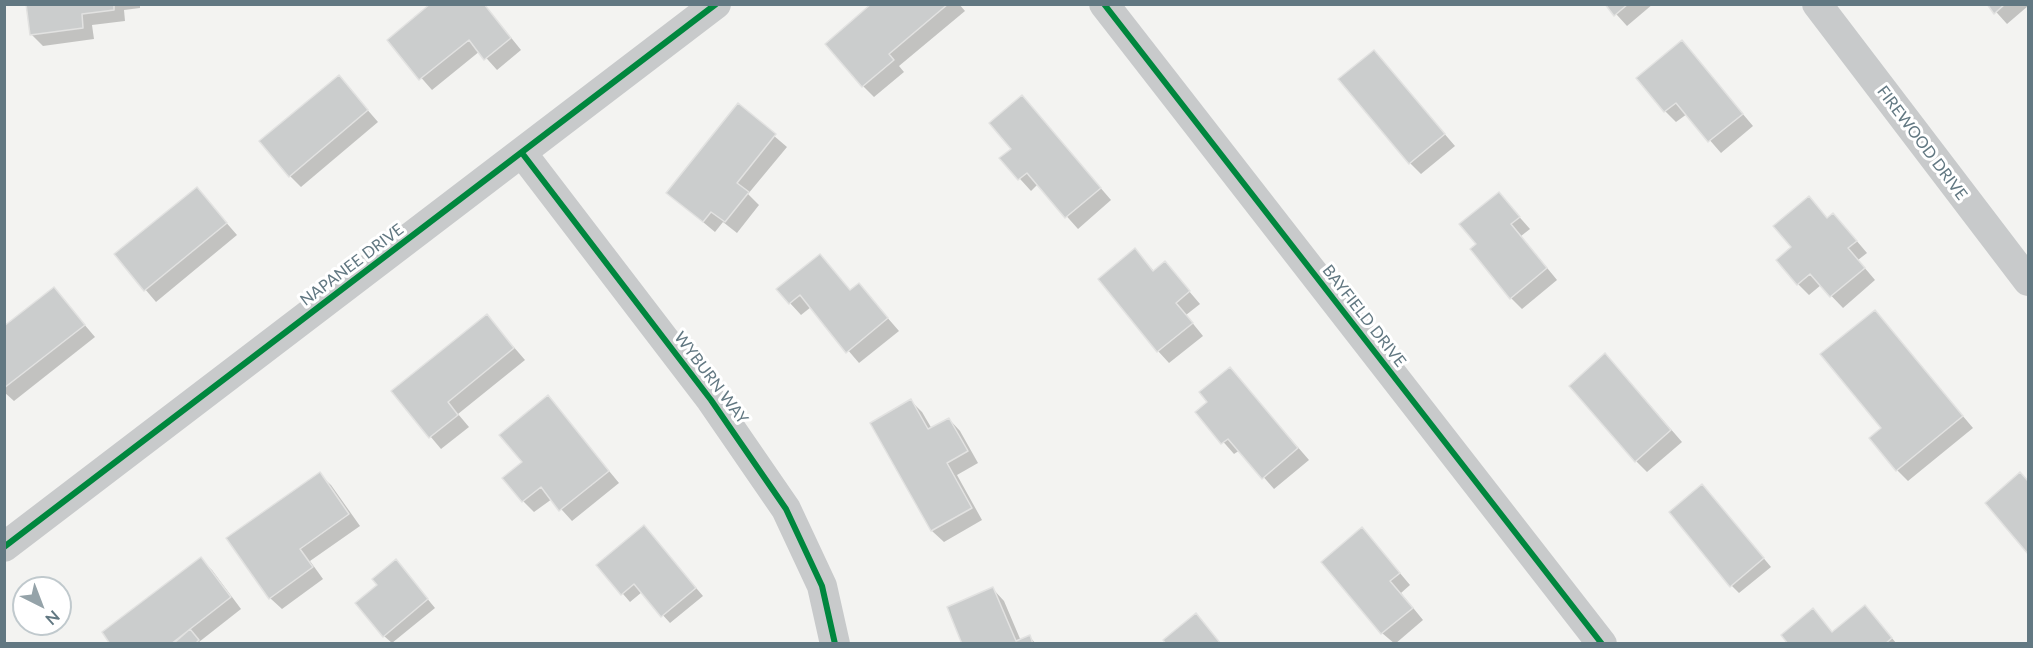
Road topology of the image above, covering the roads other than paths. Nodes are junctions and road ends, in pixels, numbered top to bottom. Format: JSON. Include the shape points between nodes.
{"nodes":[{"id":1,"x":716,"y":4,"type":"edge"},
{"id":2,"x":1104,"y":4,"type":"edge"},
{"id":3,"x":1817,"y":4,"type":"edge"},
{"id":4,"x":522,"y":153,"type":"junction"},
{"id":5,"x":2028,"y":281,"type":"edge"},
{"id":6,"x":4,"y":547,"type":"edge"},
{"id":7,"x":835,"y":644,"type":"edge"},
{"id":8,"x":1602,"y":644,"type":"edge"}],
"edges":[{"from":1,"to":4,"type":"street","name":"NAPANEE DRIVE"},
{"from":2,"to":8,"type":"street","name":"BAYFIELD DRIVE"},
{"from":3,"to":5,"type":"street","name":"FIREWOOD DRIVE"},
{"from":4,"to":6,"type":"street","name":"NAPANEE DRIVE"},
{"from":4,"to":7,"type":"street","name":"WYBURN WAY","via":[[711,400],[786,509],[822,586]]}]}
